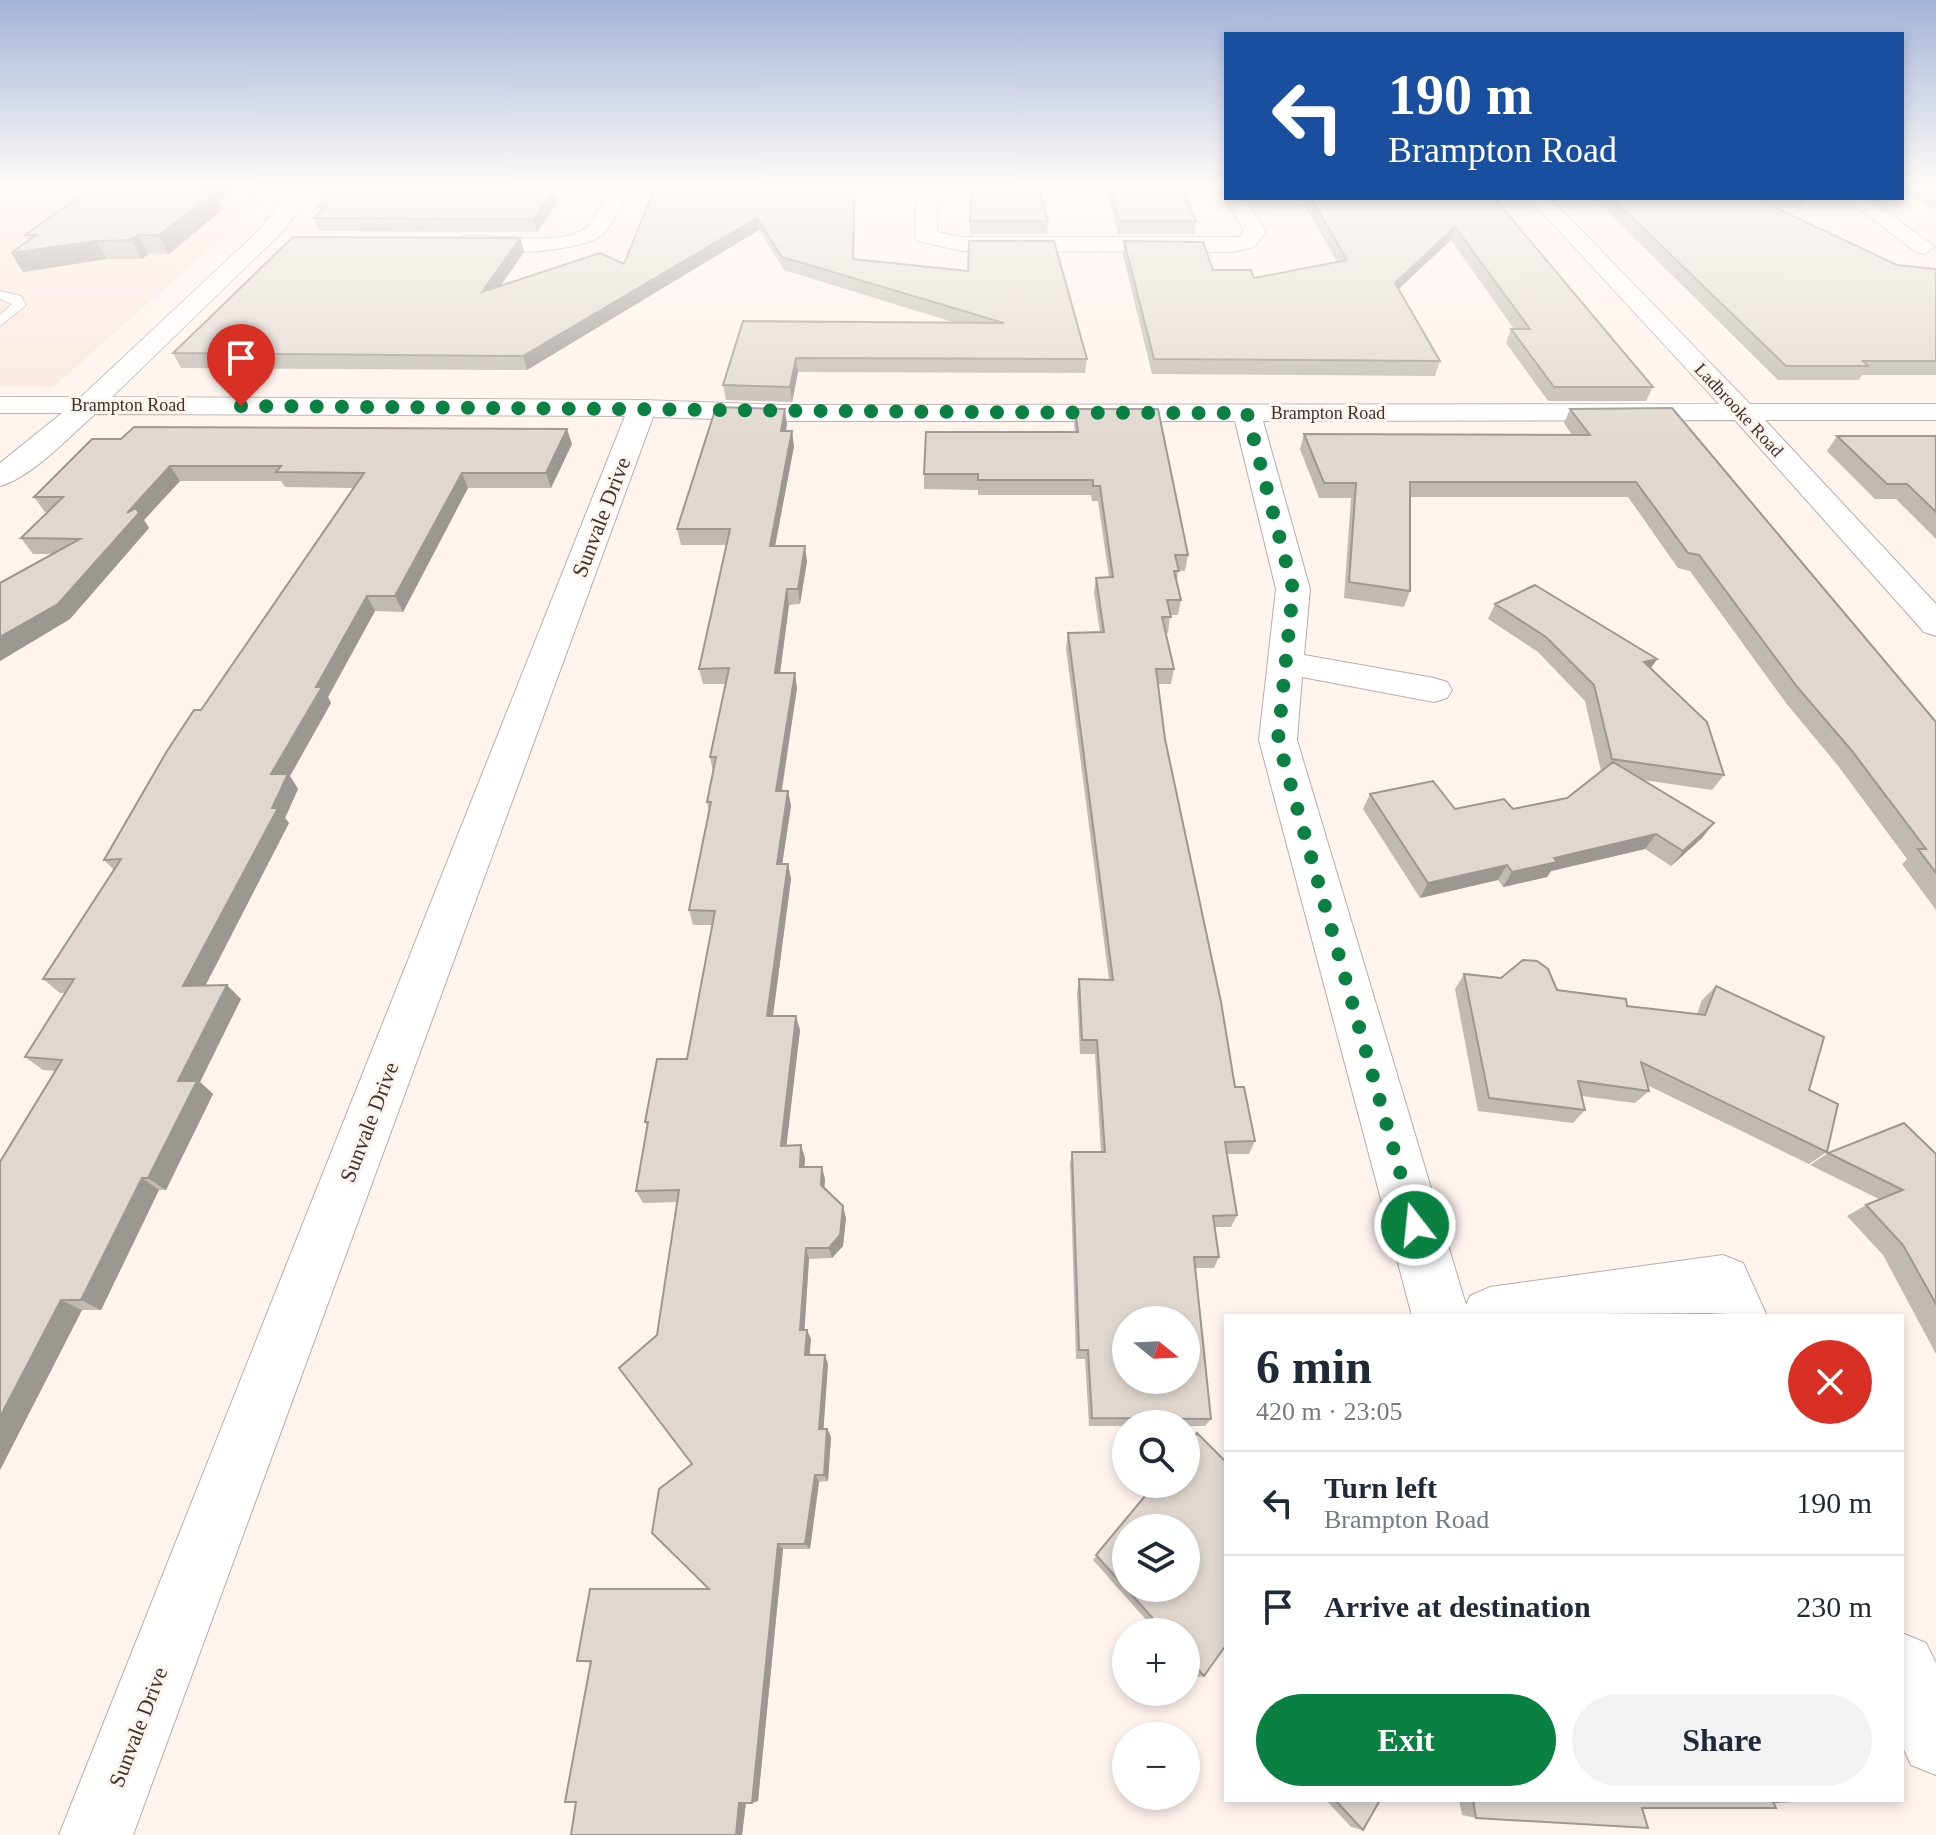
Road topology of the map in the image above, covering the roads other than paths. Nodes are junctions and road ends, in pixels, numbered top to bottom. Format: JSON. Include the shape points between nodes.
{"nodes":[{"id":1,"x":227,"y":271,"type":"edge"},
{"id":2,"x":1608,"y":271,"type":"edge"},
{"id":3,"x":0,"y":295,"type":"edge"},
{"id":4,"x":0,"y":322,"type":"edge"},
{"id":5,"x":0,"y":405,"type":"edge"},
{"id":6,"x":86,"y":405,"type":"junction"},
{"id":7,"x":642,"y":408,"type":"junction"},
{"id":8,"x":1742,"y":412,"type":"junction"},
{"id":9,"x":1936,"y":412,"type":"edge"},
{"id":10,"x":1247,"y":413,"type":"junction"},
{"id":11,"x":0,"y":477,"type":"edge"},
{"id":12,"x":1936,"y":625,"type":"edge"},
{"id":13,"x":1287,"y":663,"type":"junction"},
{"id":14,"x":1434,"y":690,"type":"dead end"},
{"id":15,"x":1440,"y":1314,"type":"edge"},
{"id":16,"x":1504,"y":1314,"type":"edge"},
{"id":17,"x":1737,"y":1314,"type":"edge"},
{"id":18,"x":1904,"y":1671,"type":"edge"},
{"id":19,"x":1936,"y":1740,"type":"edge"},
{"id":20,"x":96,"y":1835,"type":"edge"}],
"edges":[{"from":1,"to":6,"type":"street"},
{"from":2,"to":8,"type":"street","name":"Ladbrooke Road"},
{"from":3,"to":4,"type":"lane","via":[[19,305]]},
{"from":5,"to":6,"type":"street","name":"Brampton Road"},
{"from":6,"to":7,"type":"street","name":"Brampton Road"},
{"from":6,"to":11,"type":"street"},
{"from":7,"to":10,"type":"street","name":"Brampton Road"},
{"from":7,"to":20,"type":"street","name":"Sunvale Drive"},
{"from":8,"to":9,"type":"street","name":"Brampton Road"},
{"from":8,"to":10,"type":"street","name":"Brampton Road"},
{"from":8,"to":12,"type":"street","name":"Ladbrooke Road"},
{"from":10,"to":13,"type":"street","via":[[1293,589]]},
{"from":13,"to":14,"type":"street"},
{"from":13,"to":15,"type":"street","via":[[1278,740]]},
{"from":16,"to":17,"type":"street","via":[[1723,1283]]},
{"from":18,"to":19,"type":"street"}]}
